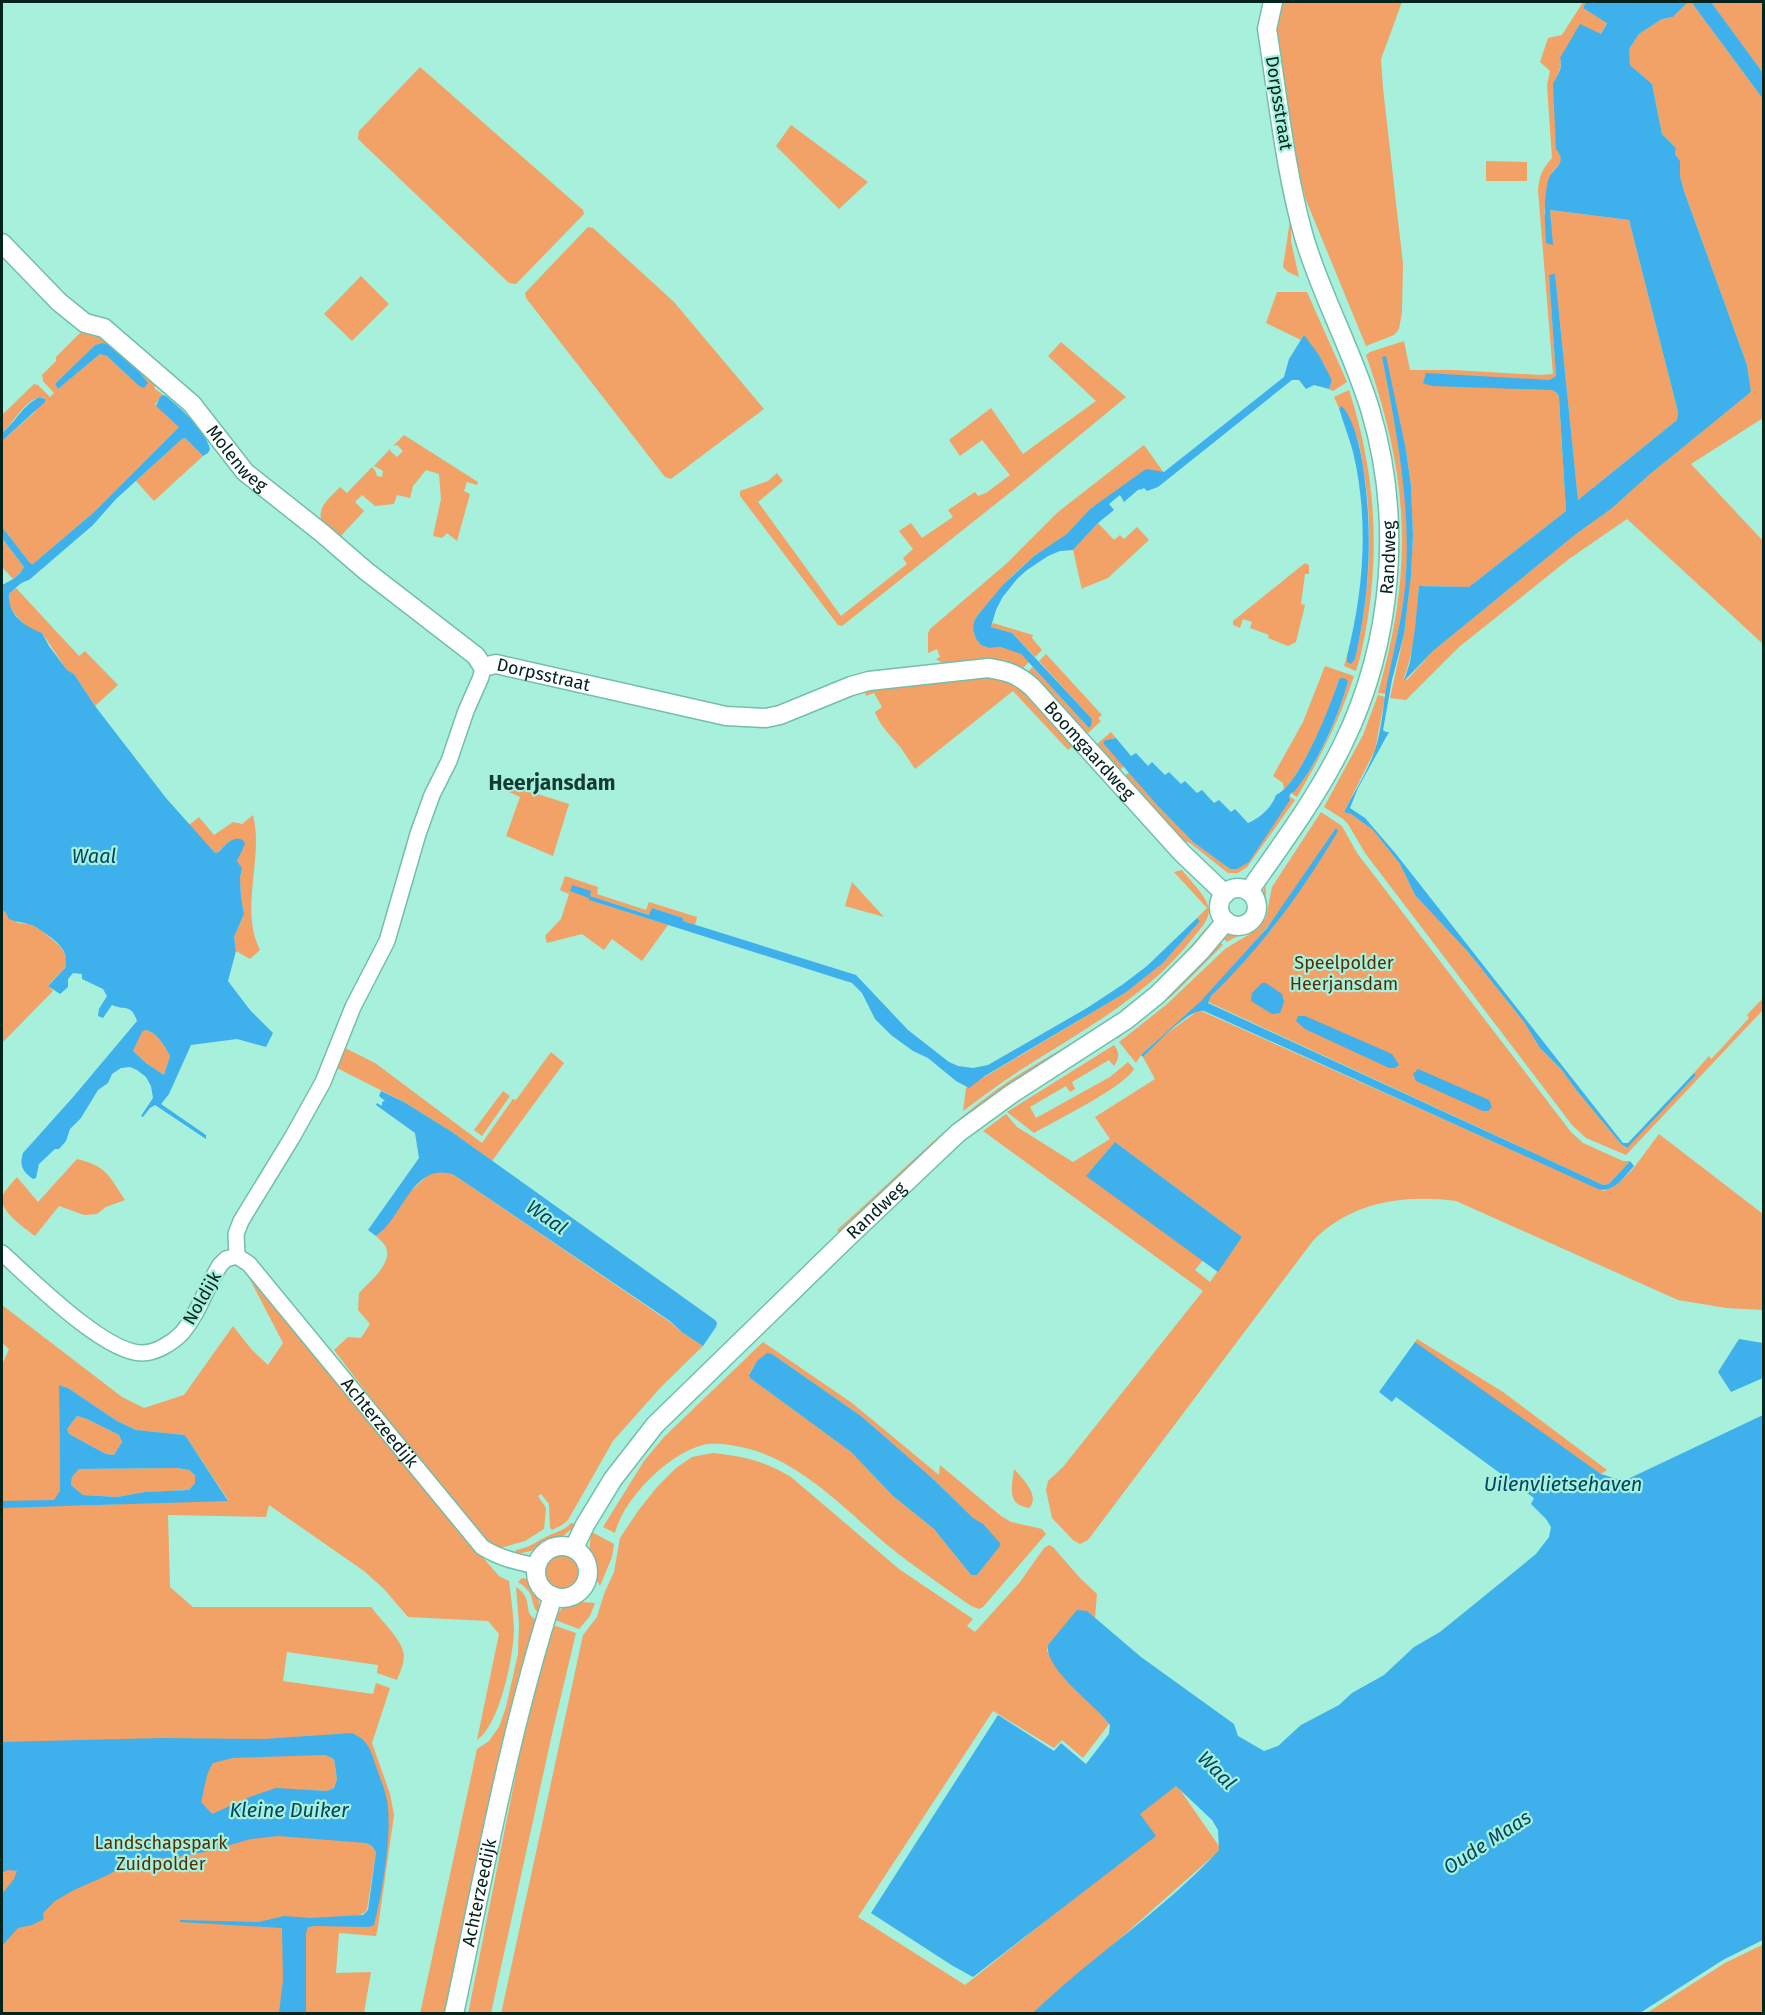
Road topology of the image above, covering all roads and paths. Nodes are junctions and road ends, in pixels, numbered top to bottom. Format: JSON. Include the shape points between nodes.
{"nodes":[{"id":1,"x":1274,"y":2,"type":"edge"},
{"id":2,"x":1297,"y":205,"type":"joint"},
{"id":3,"x":2,"y":243,"type":"edge"},
{"id":4,"x":483,"y":667,"type":"junction"},
{"id":5,"x":925,"y":675,"type":"joint"},
{"id":6,"x":1248,"y":891,"type":"junction"},
{"id":7,"x":1225,"y":894,"type":"junction"},
{"id":8,"x":1226,"y":921,"type":"junction"},
{"id":9,"x":327,"y":1071,"type":"joint"},
{"id":10,"x":2,"y":1253,"type":"edge"},
{"id":11,"x":237,"y":1256,"type":"junction"},
{"id":12,"x":574,"y":1548,"type":"junction"},
{"id":13,"x":537,"y":1566,"type":"junction"},
{"id":14,"x":553,"y":1596,"type":"junction"},
{"id":15,"x":454,"y":2013,"type":"edge"}],
"edges":[{"from":1,"to":2,"type":"main road","name":"Dorpsstraat","via":[[1267,29]]},
{"from":2,"to":6,"type":"main road","name":"Randweg","via":[[1309,250],[1370,410],[1379,447],[1389,537],[1387,586],[1368,680],[1343,744],[1311,802]]},
{"from":3,"to":4,"type":"main road","name":"Molenweg","via":[[59,302],[86,323],[104,328],[192,404],[245,472],[476,656]]},
{"from":4,"to":5,"type":"main road","name":"Dorpsstraat","via":[[496,664],[726,716],[766,718],[869,681]]},
{"from":4,"to":9,"type":"street","name":"Dorpsstraat","via":[[418,834],[387,941],[353,1007]]},
{"from":5,"to":7,"type":"main road","name":"Boomgaardweg","via":[[988,668],[1019,676],[1182,853]]},
{"from":6,"to":7,"type":"main road","via":[[1236,888]]},
{"from":6,"to":8,"type":"main road","via":[[1257,906],[1253,918],[1242,925]]},
{"from":7,"to":8,"type":"main road","via":[[1220,908]]},
{"from":8,"to":12,"type":"main road","name":"Randweg","via":[[1157,995],[958,1133],[832,1253],[655,1425],[613,1479]]},
{"from":9,"to":11,"type":"street","name":"Noldijk","via":[[241,1221],[236,1234]]},
{"from":10,"to":11,"type":"street","name":"Noldijk","via":[[93,1330],[117,1346],[142,1353],[155,1352],[181,1334],[220,1265]]},
{"from":11,"to":13,"type":"street","name":"Achterzeedijk","via":[[249,1264],[482,1547],[511,1561]]},
{"from":12,"to":13,"type":"main road","via":[[551,1548]]},
{"from":12,"to":14,"type":"main road","via":[[586,1561],[588,1579],[575,1594],[565,1598]]},
{"from":13,"to":14,"type":"main road","via":[[541,1588]]},
{"from":14,"to":15,"type":"main road","name":"Achterzeedijk","via":[[504,1782]]}]}
